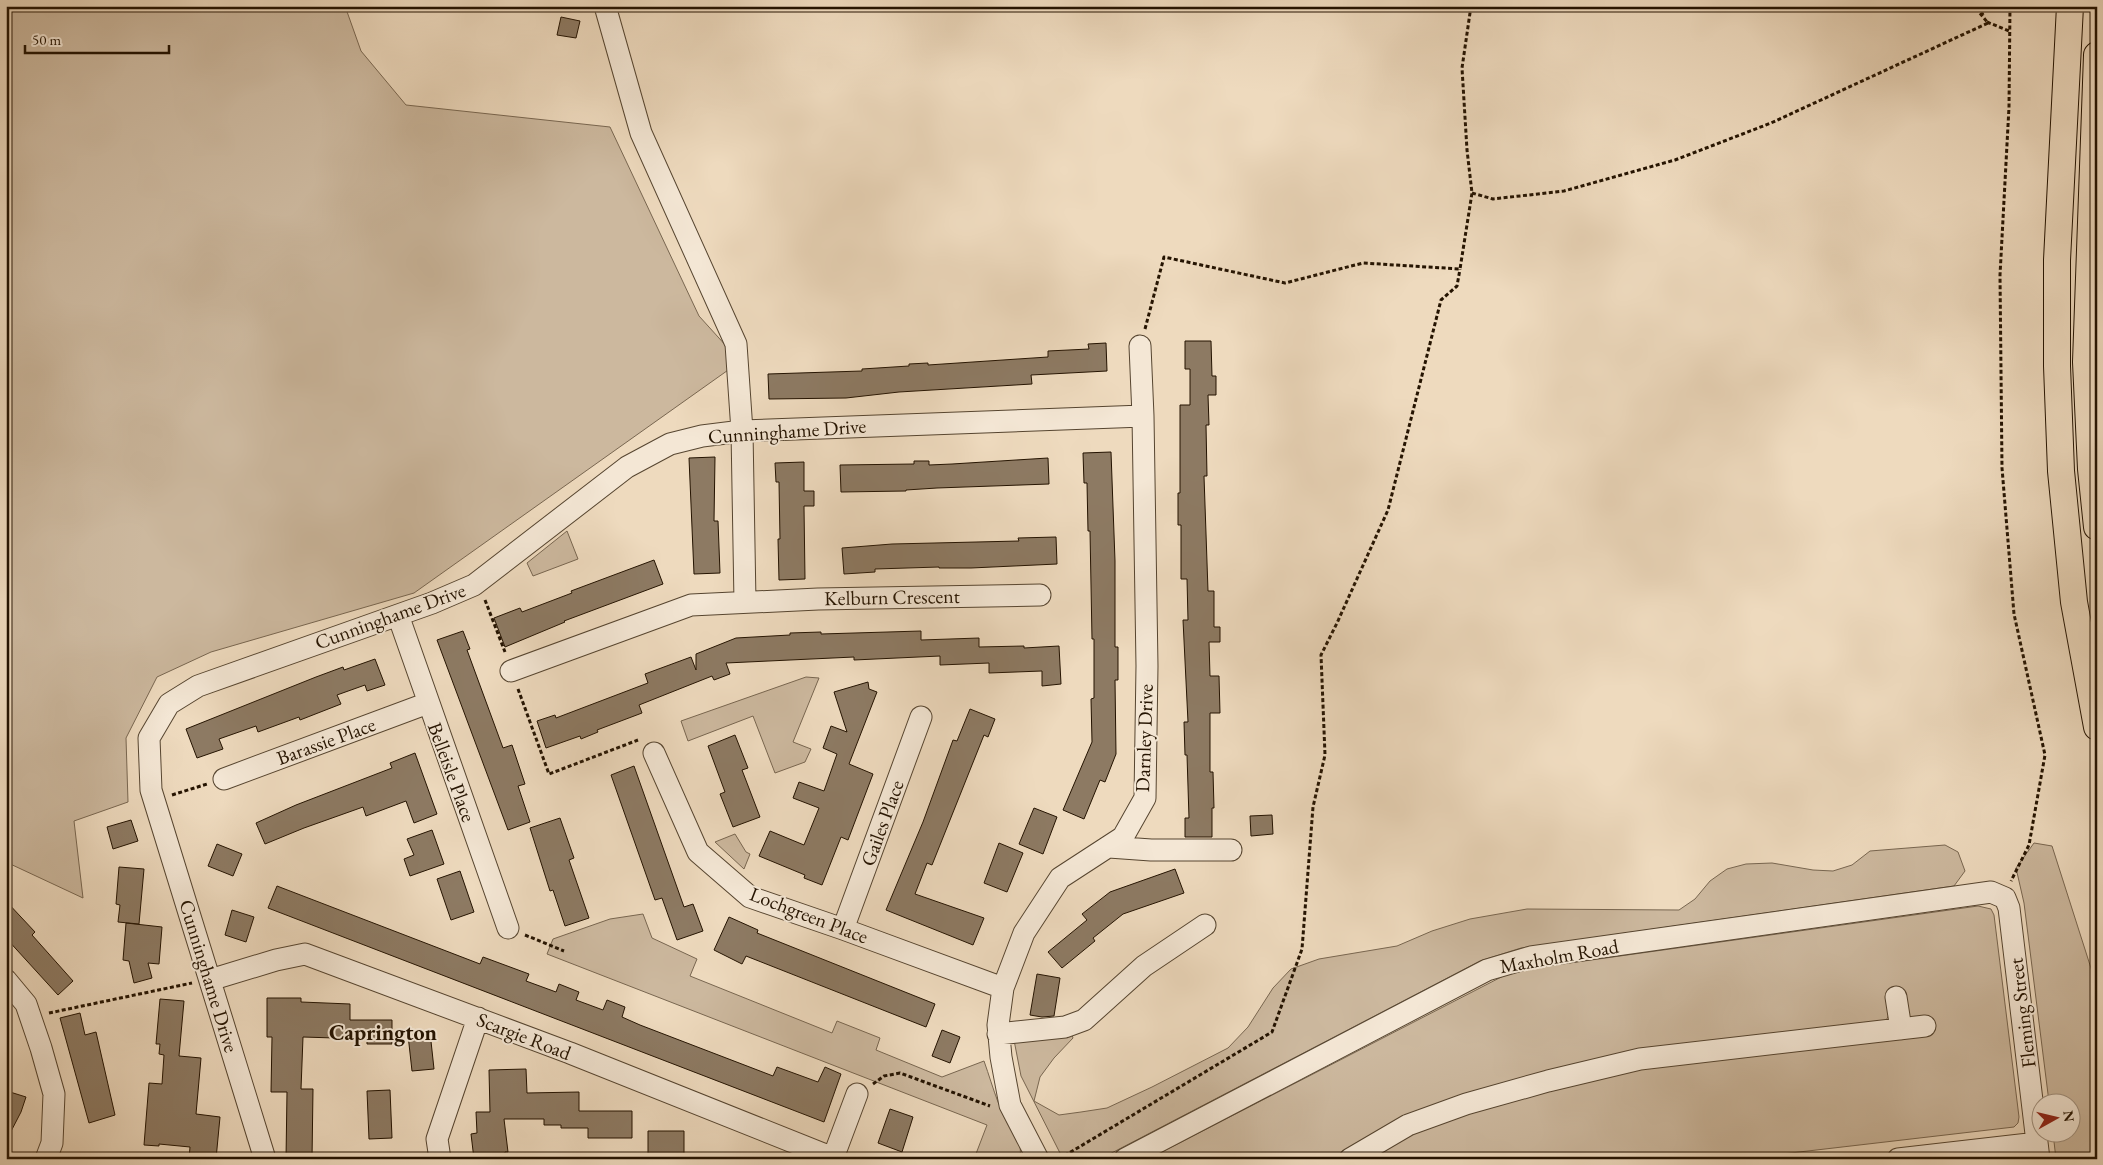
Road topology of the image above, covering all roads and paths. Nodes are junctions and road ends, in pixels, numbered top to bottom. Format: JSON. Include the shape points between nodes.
{"nodes":[{"id":1,"x":605,"y":6,"type":"edge"},
{"id":2,"x":1471,"y":6,"type":"edge"},
{"id":3,"x":1974,"y":6,"type":"edge"},
{"id":4,"x":1979,"y":6,"type":"edge"},
{"id":5,"x":2010,"y":6,"type":"edge"},
{"id":6,"x":2070,"y":6,"type":"edge"},
{"id":7,"x":1988,"y":23,"type":"junction"},
{"id":8,"x":2010,"y":31,"type":"junction"},
{"id":9,"x":2097,"y":55,"type":"edge"},
{"id":10,"x":1472,"y":193,"type":"junction"},
{"id":11,"x":1460,"y":269,"type":"junction"},
{"id":12,"x":1140,"y":346,"type":"joint"},
{"id":13,"x":1143,"y":416,"type":"junction"},
{"id":14,"x":742,"y":431,"type":"junction"},
{"id":15,"x":2097,"y":527,"type":"edge"},
{"id":16,"x":478,"y":581,"type":"junction"},
{"id":17,"x":1040,"y":595,"type":"dead end"},
{"id":18,"x":745,"y":602,"type":"junction"},
{"id":19,"x":398,"y":615,"type":"junction"},
{"id":20,"x":511,"y":671,"type":"junction"},
{"id":21,"x":428,"y":703,"type":"junction"},
{"id":22,"x":921,"y":717,"type":"dead end"},
{"id":23,"x":2097,"y":727,"type":"edge"},
{"id":24,"x":654,"y":753,"type":"joint"},
{"id":25,"x":224,"y":779,"type":"joint"},
{"id":26,"x":154,"y":801,"type":"junction"},
{"id":27,"x":1108,"y":846,"type":"junction"},
{"id":28,"x":1231,"y":850,"type":"dead end"},
{"id":29,"x":2005,"y":898,"type":"junction"},
{"id":30,"x":1205,"y":925,"type":"dead end"},
{"id":31,"x":508,"y":928,"type":"joint"},
{"id":32,"x":843,"y":928,"type":"junction"},
{"id":33,"x":564,"y":951,"type":"dead end"},
{"id":34,"x":6,"y":980,"type":"edge"},
{"id":35,"x":210,"y":980,"type":"junction"},
{"id":36,"x":1003,"y":988,"type":"junction"},
{"id":37,"x":1896,"y":997,"type":"dead end"},
{"id":38,"x":31,"y":1018,"type":"junction"},
{"id":39,"x":478,"y":1018,"type":"junction"},
{"id":40,"x":1925,"y":1026,"type":"dead end"},
{"id":41,"x":1901,"y":1029,"type":"junction"},
{"id":42,"x":998,"y":1034,"type":"junction"},
{"id":43,"x":857,"y":1094,"type":"joint"},
{"id":44,"x":1010,"y":1105,"type":"junction"},
{"id":45,"x":785,"y":1150,"type":"edge"},
{"id":46,"x":2038,"y":1151,"type":"edge"},
{"id":47,"x":833,"y":1158,"type":"edge"},
{"id":48,"x":46,"y":1159,"type":"edge"},
{"id":49,"x":265,"y":1159,"type":"edge"},
{"id":50,"x":440,"y":1159,"type":"edge"},
{"id":51,"x":1038,"y":1159,"type":"edge"},
{"id":52,"x":1059,"y":1159,"type":"edge"},
{"id":53,"x":1124,"y":1159,"type":"edge"},
{"id":54,"x":1350,"y":1159,"type":"edge"},
{"id":55,"x":1898,"y":1159,"type":"edge"}],
"edges":[{"from":1,"to":14,"type":"street","via":[[642,133],[736,344]]},
{"from":2,"to":10,"type":"path","via":[[1462,68]]},
{"from":3,"to":7,"type":"path"},
{"from":4,"to":7,"type":"path"},
{"from":5,"to":8,"type":"path"},
{"from":6,"to":23,"type":"main road","via":[[2056,366],[2061,471],[2074,602]]},
{"from":7,"to":8,"type":"path"},
{"from":7,"to":10,"type":"path","via":[[1771,123],[1675,160],[1564,191],[1493,199]]},
{"from":8,"to":29,"type":"path","via":[[2000,275],[2002,468],[2014,614],[2045,755],[2029,845],[2014,871]]},
{"from":9,"to":15,"type":"main road","via":[[2086,362]]},
{"from":10,"to":11,"type":"path"},
{"from":11,"to":12,"type":"path","via":[[1363,263],[1285,283],[1164,257]]},
{"from":11,"to":52,"type":"path","via":[[1457,286],[1441,300],[1388,510],[1321,654],[1325,755],[1313,807],[1302,949],[1272,1032]]},
{"from":12,"to":13,"type":"street","name":"Darnley Drive"},
{"from":13,"to":14,"type":"street","name":"Cunninghame Drive"},
{"from":13,"to":27,"type":"street","name":"Darnley Drive","via":[[1147,666],[1144,798],[1123,837]]},
{"from":14,"to":16,"type":"street","name":"Cunninghame Drive","via":[[670,444],[627,467]]},
{"from":14,"to":18,"type":"street"},
{"from":16,"to":19,"type":"street","name":"Cunninghame Drive"},
{"from":16,"to":20,"type":"path"},
{"from":17,"to":18,"type":"street","name":"Kelburn Crescent"},
{"from":18,"to":20,"type":"street","name":"Kelburn Crescent","via":[[691,605]]},
{"from":19,"to":21,"type":"street","name":"Belleisle Place"},
{"from":19,"to":26,"type":"street","name":"Cunninghame Drive","via":[[198,686],[169,704],[149,738]]},
{"from":20,"to":24,"type":"path","via":[[549,774],[646,738]]},
{"from":21,"to":25,"type":"street","name":"Barassie Place"},
{"from":21,"to":31,"type":"street","name":"Belleisle Place"},
{"from":22,"to":32,"type":"street","name":"Gailes Place"},
{"from":24,"to":32,"type":"street","name":"Lochgreen Place","via":[[698,852],[750,897]]},
{"from":25,"to":26,"type":"path"},
{"from":26,"to":35,"type":"street","name":"Cunninghame Drive"},
{"from":27,"to":28,"type":"street","via":[[1150,850]]},
{"from":27,"to":36,"type":"street","name":"Darnley Drive","via":[[1060,878],[1024,933]]},
{"from":29,"to":46,"type":"street","name":"Fleming Street","via":[[2009,908]]},
{"from":29,"to":53,"type":"street","name":"Maxholm Road","via":[[1991,892],[1907,903],[1531,957],[1487,970]]},
{"from":30,"to":42,"type":"street","via":[[1144,966],[1084,1020],[1065,1027]]},
{"from":31,"to":33,"type":"path"},
{"from":32,"to":36,"type":"street","name":"Lochgreen Place"},
{"from":34,"to":38,"type":"street","via":[[26,1004]]},
{"from":35,"to":38,"type":"path"},
{"from":35,"to":39,"type":"street","name":"Scargie Road","via":[[304,954]]},
{"from":35,"to":49,"type":"street","name":"Cunninghame Drive"},
{"from":36,"to":42,"type":"street","name":"Darnley Drive"},
{"from":37,"to":41,"type":"street"},
{"from":38,"to":48,"type":"street","via":[[54,1094],[52,1143]]},
{"from":39,"to":45,"type":"street","name":"Scargie Road"},
{"from":39,"to":50,"type":"street","via":[[437,1139]]},
{"from":40,"to":41,"type":"street"},
{"from":41,"to":54,"type":"street","via":[[1640,1059],[1466,1104],[1408,1125]]},
{"from":42,"to":44,"type":"street","name":"Darnley Drive"},
{"from":43,"to":44,"type":"path","via":[[884,1076],[900,1073],[998,1109]]},
{"from":43,"to":47,"type":"street"},
{"from":44,"to":51,"type":"street","name":"Darnley Drive"},
{"from":45,"to":47,"type":"street","name":"Scargie Road"},
{"from":46,"to":55,"type":"street"}]}
